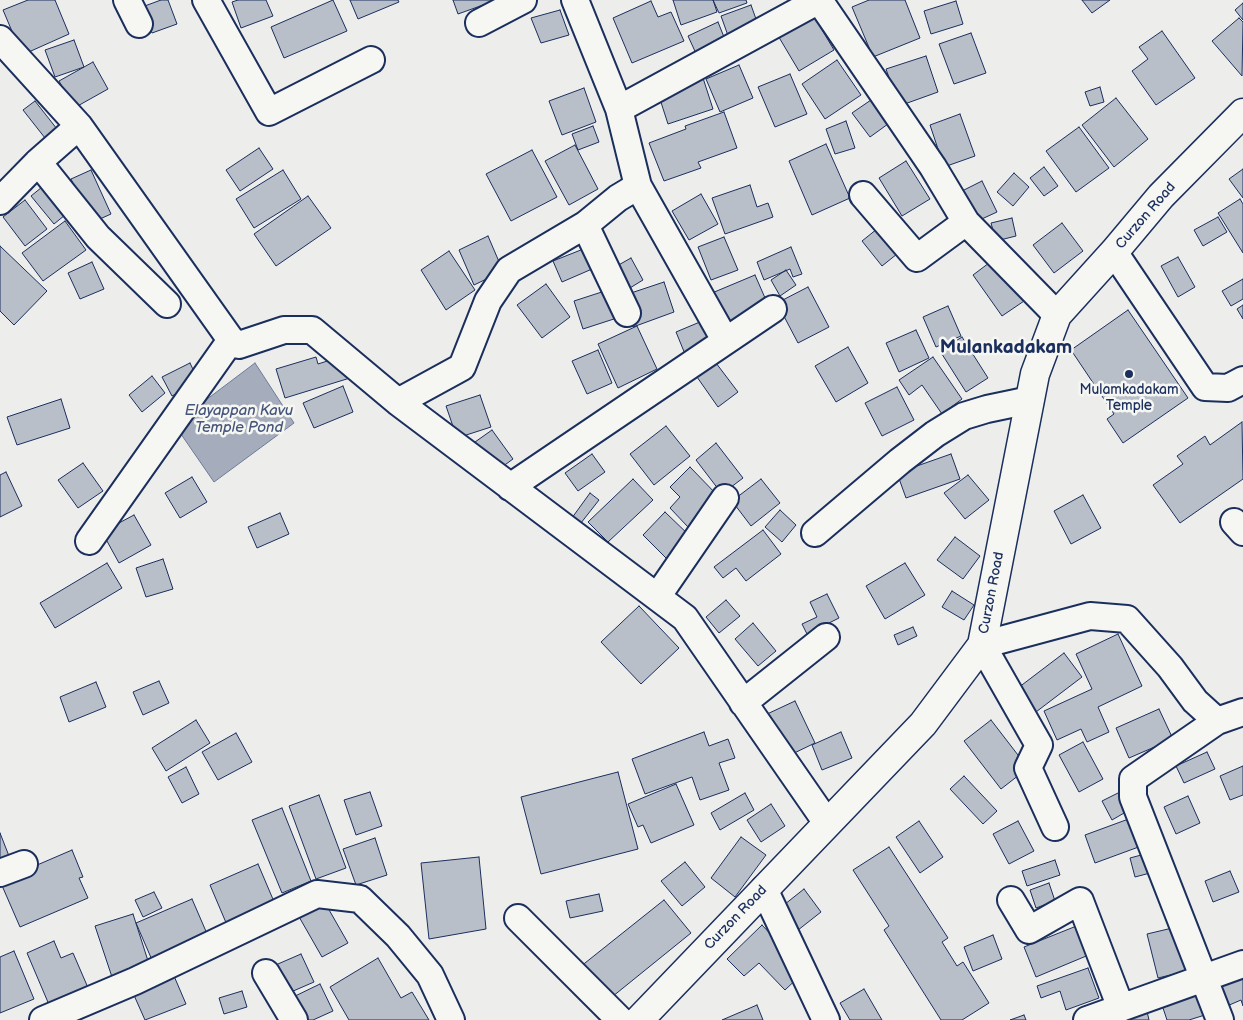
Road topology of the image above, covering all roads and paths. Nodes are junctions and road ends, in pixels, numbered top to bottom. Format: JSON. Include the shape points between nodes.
{"nodes":[{"id":1,"x":127,"y":0,"type":"edge"},
{"id":2,"x":206,"y":0,"type":"edge"},
{"id":3,"x":522,"y":0,"type":"edge"},
{"id":4,"x":575,"y":0,"type":"edge"},
{"id":5,"x":819,"y":0,"type":"edge"},
{"id":6,"x":479,"y":23,"type":"dead end"},
{"id":7,"x":139,"y":24,"type":"dead end"},
{"id":8,"x":0,"y":39,"type":"edge"},
{"id":9,"x":371,"y":60,"type":"dead end"},
{"id":10,"x":619,"y":109,"type":"junction"},
{"id":11,"x":1243,"y":113,"type":"edge"},
{"id":12,"x":79,"y":126,"type":"junction"},
{"id":13,"x":38,"y":162,"type":"junction"},
{"id":14,"x":638,"y":186,"type":"junction"},
{"id":15,"x":863,"y":195,"type":"dead end"},
{"id":16,"x":0,"y":201,"type":"edge"},
{"id":17,"x":966,"y":222,"type":"junction"},
{"id":18,"x":585,"y":225,"type":"junction"},
{"id":19,"x":1114,"y":252,"type":"junction"},
{"id":20,"x":167,"y":304,"type":"dead end"},
{"id":21,"x":773,"y":309,"type":"dead end"},
{"id":22,"x":627,"y":313,"type":"dead end"},
{"id":23,"x":1057,"y":314,"type":"junction"},
{"id":24,"x":231,"y":340,"type":"junction"},
{"id":25,"x":725,"y":340,"type":"junction"},
{"id":26,"x":1243,"y":380,"type":"edge"},
{"id":27,"x":1030,"y":400,"type":"junction"},
{"id":28,"x":398,"y":402,"type":"junction"},
{"id":29,"x":510,"y":487,"type":"junction"},
{"id":30,"x":725,"y":498,"type":"dead end"},
{"id":31,"x":814,"y":533,"type":"dead end"},
{"id":32,"x":89,"y":541,"type":"dead end"},
{"id":33,"x":656,"y":597,"type":"junction"},
{"id":34,"x":826,"y":637,"type":"dead end"},
{"id":35,"x":982,"y":645,"type":"junction"},
{"id":36,"x":743,"y":703,"type":"junction"},
{"id":37,"x":1243,"y":712,"type":"edge"},
{"id":38,"x":1217,"y":721,"type":"junction"},
{"id":39,"x":826,"y":823,"type":"junction"},
{"id":40,"x":1055,"y":827,"type":"dead end"},
{"id":41,"x":764,"y":889,"type":"junction"},
{"id":42,"x":1011,"y":900,"type":"dead end"},
{"id":43,"x":518,"y":918,"type":"dead end"},
{"id":44,"x":1243,"y":964,"type":"edge"},
{"id":45,"x":266,"y":973,"type":"dead end"},
{"id":46,"x":1204,"y":978,"type":"junction"},
{"id":47,"x":1121,"y":1008,"type":"junction"},
{"id":48,"x":43,"y":1020,"type":"edge"},
{"id":49,"x":294,"y":1020,"type":"edge"},
{"id":50,"x":451,"y":1020,"type":"edge"},
{"id":51,"x":620,"y":1020,"type":"edge"},
{"id":52,"x":639,"y":1020,"type":"edge"},
{"id":53,"x":826,"y":1020,"type":"edge"},
{"id":54,"x":1087,"y":1020,"type":"edge"},
{"id":55,"x":1220,"y":1020,"type":"edge"}],
"edges":[{"from":1,"to":7,"type":"street"},
{"from":2,"to":9,"type":"street","via":[[269,112]]},
{"from":3,"to":6,"type":"street"},
{"from":4,"to":10,"type":"street"},
{"from":5,"to":10,"type":"street"},
{"from":5,"to":17,"type":"street","via":[[933,167]]},
{"from":8,"to":12,"type":"street"},
{"from":10,"to":14,"type":"street"},
{"from":11,"to":19,"type":"main road","name":"Curzon Road","via":[[1161,196]]},
{"from":12,"to":13,"type":"street"},
{"from":12,"to":24,"type":"street"},
{"from":13,"to":16,"type":"street"},
{"from":13,"to":20,"type":"street","via":[[98,237]]},
{"from":14,"to":18,"type":"street"},
{"from":14,"to":25,"type":"street"},
{"from":15,"to":17,"type":"street","via":[[917,258]]},
{"from":17,"to":23,"type":"street"},
{"from":18,"to":22,"type":"street"},
{"from":18,"to":28,"type":"street","via":[[508,270],[488,301],[462,367]]},
{"from":19,"to":23,"type":"main road","name":"Curzon Road"},
{"from":19,"to":26,"type":"street","via":[[1205,387],[1228,388]]},
{"from":21,"to":25,"type":"street"},
{"from":23,"to":27,"type":"main road","name":"Curzon Road","via":[[1035,374]]},
{"from":24,"to":28,"type":"street","via":[[239,345],[284,330],[312,330]]},
{"from":24,"to":32,"type":"street"},
{"from":25,"to":29,"type":"street"},
{"from":27,"to":31,"type":"street","via":[[964,416],[900,461]]},
{"from":27,"to":35,"type":"main road","name":"Curzon Road"},
{"from":28,"to":29,"type":"street"},
{"from":29,"to":33,"type":"street"},
{"from":30,"to":33,"type":"street"},
{"from":33,"to":36,"type":"street","via":[[685,618]]},
{"from":34,"to":36,"type":"street"},
{"from":35,"to":38,"type":"street","via":[[1090,616],[1127,619],[1195,701]]},
{"from":35,"to":39,"type":"main road","name":"Curzon Road","via":[[922,724]]},
{"from":35,"to":40,"type":"street","via":[[1038,745],[1028,768]]},
{"from":36,"to":39,"type":"street"},
{"from":37,"to":38,"type":"street"},
{"from":38,"to":46,"type":"street","via":[[1133,779],[1133,797]]},
{"from":39,"to":41,"type":"main road","name":"Curzon Road"},
{"from":41,"to":52,"type":"main road","name":"Curzon Road"},
{"from":41,"to":53,"type":"street"},
{"from":42,"to":47,"type":"street","via":[[1028,930],[1080,901]]},
{"from":43,"to":51,"type":"street"},
{"from":44,"to":46,"type":"street"},
{"from":45,"to":49,"type":"street"},
{"from":46,"to":47,"type":"street"},
{"from":46,"to":55,"type":"street"},
{"from":47,"to":54,"type":"street"},
{"from":48,"to":50,"type":"street","via":[[135,981],[317,894],[360,898],[398,936],[430,975]]}]}
